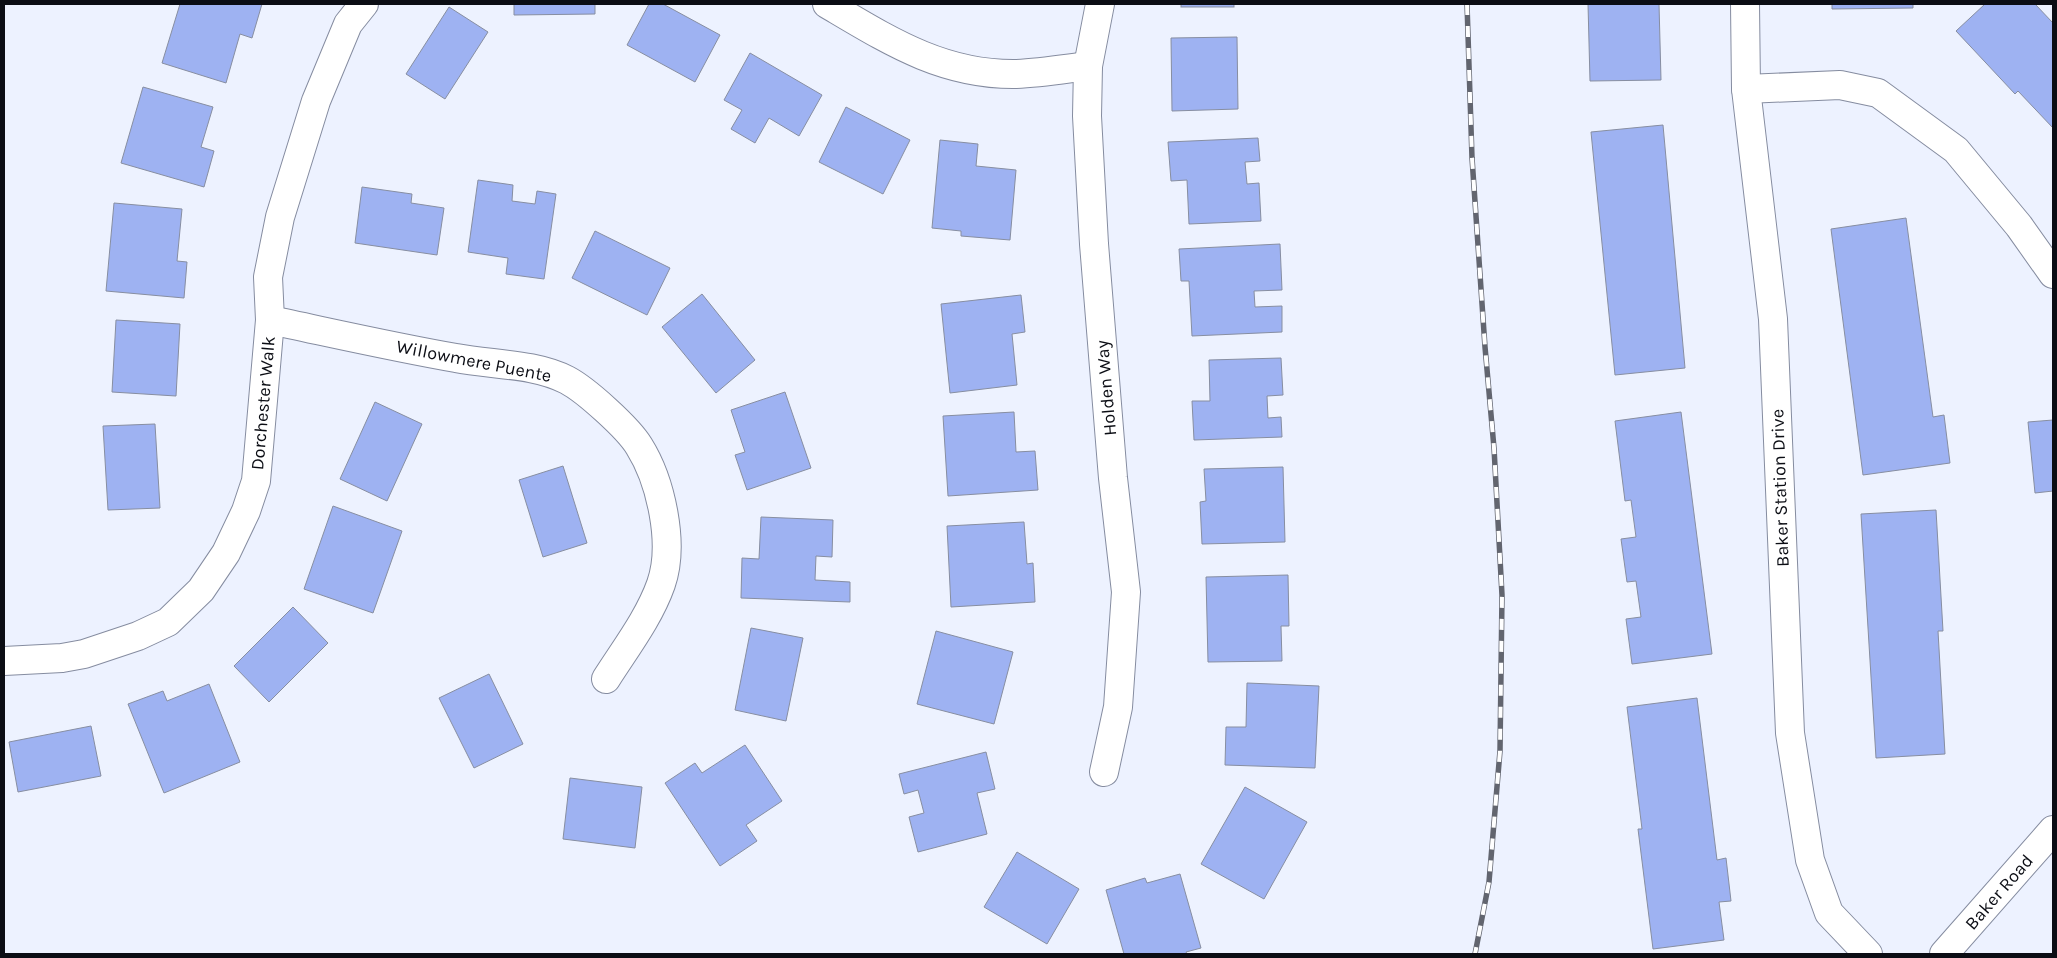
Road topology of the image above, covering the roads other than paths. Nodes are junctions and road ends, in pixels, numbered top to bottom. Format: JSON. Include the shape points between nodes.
{"nodes":[{"id":1,"x":364,"y":4,"type":"edge"},
{"id":2,"x":827,"y":4,"type":"edge"},
{"id":3,"x":1100,"y":4,"type":"edge"},
{"id":4,"x":1745,"y":4,"type":"edge"},
{"id":5,"x":1088,"y":66,"type":"junction"},
{"id":6,"x":1746,"y":89,"type":"junction"},
{"id":7,"x":2053,"y":274,"type":"edge"},
{"id":8,"x":270,"y":320,"type":"junction"},
{"id":9,"x":4,"y":661,"type":"edge"},
{"id":10,"x":606,"y":680,"type":"dead end"},
{"id":11,"x":1104,"y":772,"type":"dead end"},
{"id":12,"x":2053,"y":830,"type":"edge"},
{"id":13,"x":1868,"y":954,"type":"edge"},
{"id":14,"x":1944,"y":954,"type":"edge"}],
"edges":[{"from":1,"to":8,"type":"street","name":"Dorchester Walk","via":[[348,24],[316,102],[280,217],[268,277]]},
{"from":2,"to":5,"type":"street","via":[[905,49],[940,63],[979,72],[1017,74]]},
{"from":3,"to":5,"type":"street","name":"Holden Way"},
{"from":4,"to":6,"type":"street","name":"Baker Station Drive"},
{"from":5,"to":11,"type":"street","name":"Holden Way","via":[[1087,116],[1094,244],[1113,478],[1126,592],[1118,707]]},
{"from":6,"to":7,"type":"street","via":[[1840,85],[1878,93],[1956,150]]},
{"from":6,"to":13,"type":"street","name":"Baker Station Drive","via":[[1773,319],[1790,733],[1810,860],[1829,913]]},
{"from":8,"to":9,"type":"street","name":"Dorchester Walk","via":[[256,481],[226,553],[201,590],[168,622],[138,636],[84,654]]},
{"from":8,"to":10,"type":"street","name":"Willowmere Puente","via":[[457,358],[532,369],[566,379],[592,396],[638,444],[653,471],[662,505],[667,561],[650,609]]},
{"from":12,"to":14,"type":"street","name":"Baker Road"}]}
